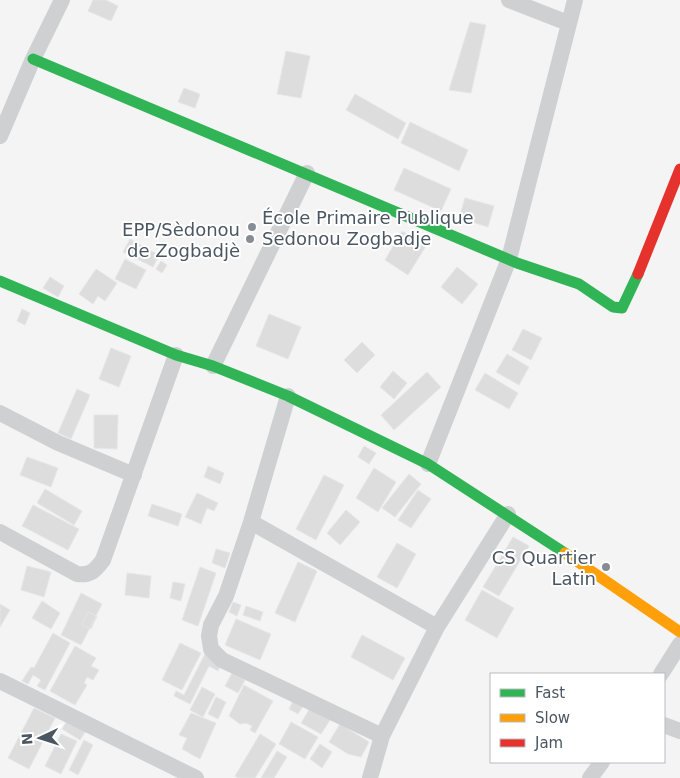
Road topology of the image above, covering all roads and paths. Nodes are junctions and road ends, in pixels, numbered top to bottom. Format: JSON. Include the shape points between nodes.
{"nodes":[{"id":1,"x":62,"y":0,"type":"edge"},
{"id":2,"x":509,"y":0,"type":"edge"},
{"id":3,"x":575,"y":0,"type":"edge"},
{"id":4,"x":568,"y":22,"type":"junction"},
{"id":5,"x":33,"y":59,"type":"junction"},
{"id":6,"x":0,"y":136,"type":"edge"},
{"id":7,"x":680,"y":169,"type":"edge"},
{"id":8,"x":307,"y":173,"type":"junction"},
{"id":9,"x":509,"y":259,"type":"junction"},
{"id":10,"x":0,"y":281,"type":"edge"},
{"id":11,"x":176,"y":355,"type":"junction"},
{"id":12,"x":214,"y":366,"type":"junction"},
{"id":13,"x":288,"y":396,"type":"junction"},
{"id":14,"x":0,"y":413,"type":"edge"},
{"id":15,"x":428,"y":464,"type":"junction"},
{"id":16,"x":134,"y":476,"type":"junction"},
{"id":17,"x":508,"y":514,"type":"junction"},
{"id":18,"x":251,"y":522,"type":"junction"},
{"id":19,"x":0,"y":532,"type":"edge"},
{"id":20,"x":437,"y":627,"type":"junction"},
{"id":21,"x":680,"y":632,"type":"edge"},
{"id":22,"x":680,"y":644,"type":"edge"},
{"id":23,"x":663,"y":673,"type":"edge"},
{"id":24,"x":0,"y":681,"type":"edge"},
{"id":25,"x":665,"y":725,"type":"edge"},
{"id":26,"x":680,"y":732,"type":"edge"},
{"id":27,"x":382,"y":736,"type":"junction"},
{"id":28,"x":601,"y":763,"type":"edge"},
{"id":29,"x":196,"y":778,"type":"edge"},
{"id":30,"x":370,"y":778,"type":"edge"},
{"id":31,"x":590,"y":778,"type":"edge"}],
"edges":[{"from":1,"to":5,"type":"street"},
{"from":2,"to":4,"type":"street"},
{"from":3,"to":4,"type":"street"},
{"from":4,"to":9,"type":"street"},
{"from":5,"to":6,"type":"street"},
{"from":5,"to":8,"type":"street"},
{"from":7,"to":9,"type":"street","via":[[622,308],[613,307],[579,284]]},
{"from":8,"to":9,"type":"street"},
{"from":8,"to":12,"type":"street"},
{"from":9,"to":15,"type":"street"},
{"from":10,"to":11,"type":"street"},
{"from":11,"to":12,"type":"street"},
{"from":11,"to":16,"type":"street"},
{"from":12,"to":13,"type":"street"},
{"from":13,"to":15,"type":"street"},
{"from":13,"to":18,"type":"street"},
{"from":14,"to":16,"type":"street"},
{"from":15,"to":17,"type":"street"},
{"from":16,"to":19,"type":"street","via":[[103,560],[86,575],[77,574]]},
{"from":17,"to":20,"type":"street"},
{"from":17,"to":21,"type":"street"},
{"from":18,"to":20,"type":"street"},
{"from":18,"to":27,"type":"street","via":[[226,596],[211,625],[211,648],[222,660]]},
{"from":20,"to":27,"type":"street"},
{"from":22,"to":23,"type":"street"},
{"from":24,"to":29,"type":"street"},
{"from":25,"to":26,"type":"street"},
{"from":27,"to":30,"type":"street"},
{"from":28,"to":31,"type":"street"}]}
